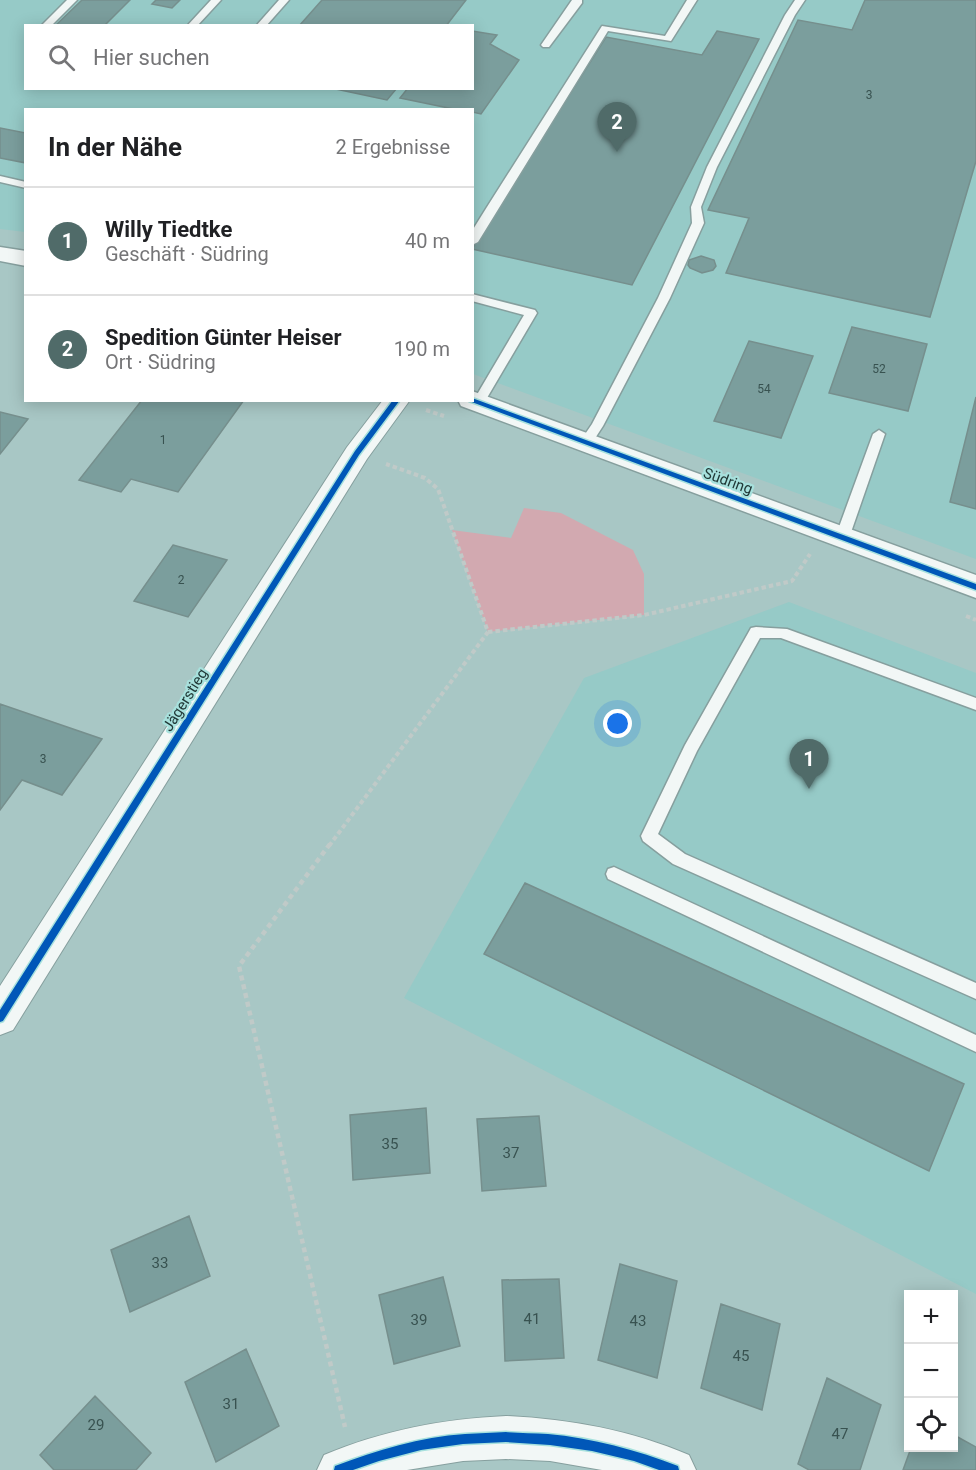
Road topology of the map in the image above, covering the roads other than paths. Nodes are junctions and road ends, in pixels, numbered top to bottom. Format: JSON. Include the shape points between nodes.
{"nodes":[{"id":1,"x":72,"y":0,"type":"edge"},
{"id":2,"x":216,"y":0,"type":"edge"},
{"id":3,"x":284,"y":0,"type":"edge"},
{"id":4,"x":577,"y":0,"type":"edge"},
{"id":5,"x":692,"y":0,"type":"edge"},
{"id":6,"x":800,"y":0,"type":"edge"},
{"id":7,"x":47,"y":24,"type":"edge"},
{"id":8,"x":193,"y":24,"type":"edge"},
{"id":9,"x":262,"y":24,"type":"edge"},
{"id":10,"x":546,"y":45,"type":"dead end"},
{"id":11,"x":0,"y":179,"type":"edge"},
{"id":12,"x":24,"y":185,"type":"edge"},
{"id":13,"x":474,"y":238,"type":"edge"},
{"id":14,"x":0,"y":254,"type":"edge"},
{"id":15,"x":24,"y":259,"type":"edge"},
{"id":16,"x":474,"y":298,"type":"edge"},
{"id":17,"x":395,"y":402,"type":"edge"},
{"id":18,"x":474,"y":402,"type":"edge"},
{"id":19,"x":879,"y":434,"type":"dead end"},
{"id":20,"x":585,"y":443,"type":"junction"},
{"id":21,"x":833,"y":534,"type":"junction"},
{"id":22,"x":976,"y":587,"type":"edge"},
{"id":23,"x":976,"y":704,"type":"edge"},
{"id":24,"x":614,"y":874,"type":"dead end"},
{"id":25,"x":976,"y":991,"type":"edge"},
{"id":26,"x":0,"y":1018,"type":"edge"},
{"id":27,"x":976,"y":1044,"type":"edge"},
{"id":28,"x":346,"y":1467,"type":"edge"},
{"id":29,"x":674,"y":1470,"type":"edge"}],
"edges":[{"from":1,"to":7,"type":"lane"},
{"from":2,"to":8,"type":"lane"},
{"from":3,"to":9,"type":"lane"},
{"from":4,"to":10,"type":"lane"},
{"from":5,"to":13,"type":"lane","via":[[668,39],[605,28]]},
{"from":6,"to":20,"type":"lane","via":[[712,167],[696,207],[698,223],[664,298]]},
{"from":11,"to":12,"type":"lane"},
{"from":14,"to":15,"type":"main road"},
{"from":16,"to":18,"type":"lane","via":[[531,313]]},
{"from":17,"to":26,"type":"street","name":"Jägerstieg","via":[[357,453]]},
{"from":18,"to":20,"type":"main road","name":"Südring"},
{"from":19,"to":21,"type":"lane"},
{"from":20,"to":21,"type":"main road","name":"Südring"},
{"from":21,"to":22,"type":"main road","name":"Südring"},
{"from":23,"to":25,"type":"lane","via":[[782,633],[756,632],[690,749],[649,836],[679,859]]},
{"from":24,"to":27,"type":"lane"},
{"from":28,"to":29,"type":"street","via":[[422,1446],[501,1437],[601,1447]]}]}
